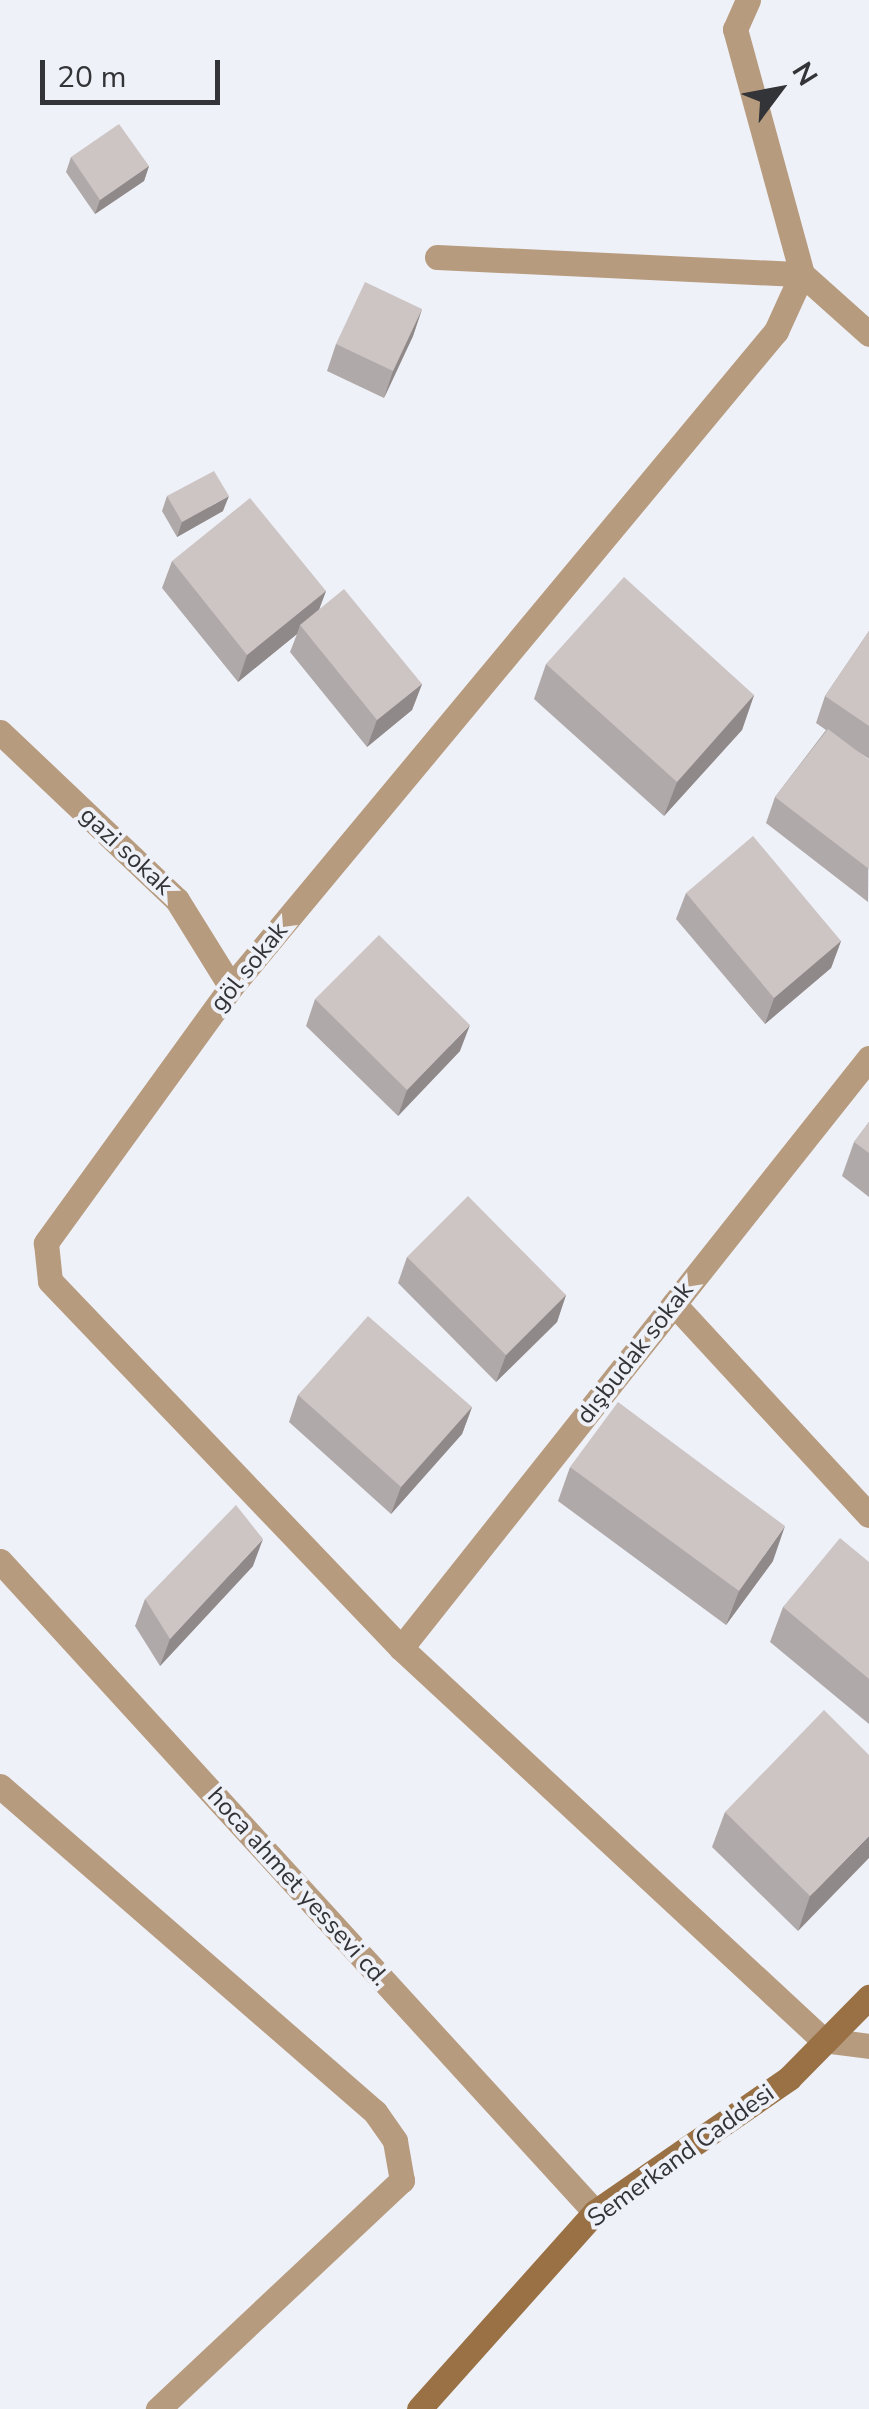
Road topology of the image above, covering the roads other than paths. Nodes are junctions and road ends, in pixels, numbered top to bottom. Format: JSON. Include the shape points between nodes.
{"nodes":[{"id":1,"x":748,"y":0,"type":"edge"},
{"id":2,"x":437,"y":257,"type":"dead end"},
{"id":3,"x":802,"y":274,"type":"junction"},
{"id":4,"x":869,"y":334,"type":"edge"},
{"id":5,"x":0,"y":732,"type":"edge"},
{"id":6,"x":232,"y":987,"type":"junction"},
{"id":7,"x":869,"y":1058,"type":"edge"},
{"id":8,"x":674,"y":1304,"type":"junction"},
{"id":9,"x":869,"y":1515,"type":"edge"},
{"id":10,"x":0,"y":1561,"type":"edge"},
{"id":11,"x":401,"y":1648,"type":"junction"},
{"id":12,"x":0,"y":1786,"type":"edge"},
{"id":13,"x":869,"y":1998,"type":"edge"},
{"id":14,"x":823,"y":2040,"type":"junction"},
{"id":15,"x":869,"y":2046,"type":"edge"},
{"id":16,"x":596,"y":2212,"type":"junction"},
{"id":17,"x":158,"y":2409,"type":"edge"},
{"id":18,"x":418,"y":2409,"type":"edge"}],
"edges":[{"from":1,"to":3,"type":"street","via":[[736,29]]},
{"from":2,"to":3,"type":"street"},
{"from":3,"to":4,"type":"street"},
{"from":3,"to":6,"type":"street","name":"göl sokak","via":[[776,330]]},
{"from":5,"to":6,"type":"street","name":"gazi sokak","via":[[177,900]]},
{"from":6,"to":11,"type":"street","name":"göl sokak","via":[[46,1243],[50,1281]]},
{"from":7,"to":8,"type":"street","name":"dışbudak sokak"},
{"from":8,"to":9,"type":"street"},
{"from":8,"to":11,"type":"street","name":"dışbudak sokak"},
{"from":10,"to":16,"type":"street","name":"hoca ahmet yessevi cd."},
{"from":11,"to":14,"type":"street","name":"göl sokak"},
{"from":12,"to":17,"type":"street","via":[[375,2112],[396,2141],[402,2180]]},
{"from":13,"to":14,"type":"street","name":"Semerkand Caddesi"},
{"from":14,"to":15,"type":"street"},
{"from":14,"to":16,"type":"street","name":"Semerkand Caddesi","via":[[788,2078]]},
{"from":16,"to":18,"type":"street","name":"Semerkand Caddesi"}]}
